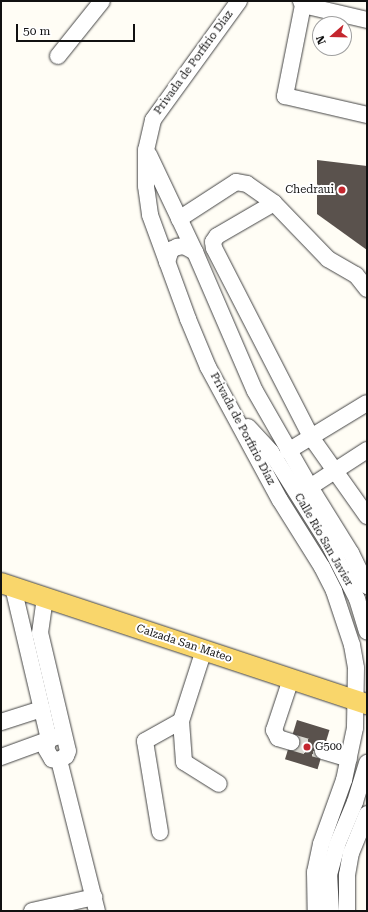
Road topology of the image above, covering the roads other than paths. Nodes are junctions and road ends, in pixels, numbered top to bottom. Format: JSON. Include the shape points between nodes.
{"nodes":[{"id":1,"x":102,"y":1,"type":"edge"},
{"id":2,"x":240,"y":1,"type":"edge"},
{"id":3,"x":302,"y":3,"type":"edge"},
{"id":4,"x":367,"y":20,"type":"edge"},
{"id":5,"x":58,"y":56,"type":"dead end"},
{"id":6,"x":367,"y":115,"type":"edge"},
{"id":7,"x":146,"y":150,"type":"junction"},
{"id":8,"x":274,"y":203,"type":"junction"},
{"id":9,"x":179,"y":219,"type":"junction"},
{"id":10,"x":195,"y":252,"type":"junction"},
{"id":11,"x":167,"y":262,"type":"junction"},
{"id":12,"x":367,"y":289,"type":"edge"},
{"id":13,"x":255,"y":391,"type":"junction"},
{"id":14,"x":367,"y":403,"type":"edge"},
{"id":15,"x":232,"y":409,"type":"junction"},
{"id":16,"x":257,"y":427,"type":"junction"},
{"id":17,"x":311,"y":437,"type":"junction"},
{"id":18,"x":367,"y":450,"type":"edge"},
{"id":19,"x":288,"y":451,"type":"junction"},
{"id":20,"x":334,"y":472,"type":"junction"},
{"id":21,"x":310,"y":488,"type":"junction"},
{"id":22,"x":367,"y":516,"type":"edge"},
{"id":23,"x":7,"y":585,"type":"edge"},
{"id":24,"x":367,"y":586,"type":"edge"},
{"id":25,"x":45,"y":598,"type":"junction"},
{"id":26,"x":367,"y":631,"type":"edge"},
{"id":27,"x":204,"y":650,"type":"junction"},
{"id":28,"x":361,"y":673,"type":"edge"},
{"id":29,"x":291,"y":679,"type":"junction"},
{"id":30,"x":362,"y":702,"type":"edge"},
{"id":31,"x":42,"y":709,"type":"junction"},
{"id":32,"x":181,"y":721,"type":"junction"},
{"id":33,"x":1,"y":722,"type":"edge"},
{"id":34,"x":360,"y":736,"type":"edge"},
{"id":35,"x":56,"y":737,"type":"junction"},
{"id":36,"x":291,"y":742,"type":"tunnel mouth"},
{"id":37,"x":323,"y":751,"type":"tunnel mouth"},
{"id":38,"x":1,"y":757,"type":"edge"},
{"id":39,"x":349,"y":759,"type":"junction"},
{"id":40,"x":367,"y":763,"type":"edge"},
{"id":41,"x":219,"y":784,"type":"dead end"},
{"id":42,"x":367,"y":814,"type":"edge"},
{"id":43,"x":160,"y":832,"type":"dead end"},
{"id":44,"x":95,"y":904,"type":"edge"},
{"id":45,"x":32,"y":911,"type":"edge"},
{"id":46,"x":316,"y":911,"type":"edge"},
{"id":47,"x":331,"y":911,"type":"edge"},
{"id":48,"x":347,"y":911,"type":"edge"}],
"edges":[{"from":1,"to":5,"type":"street"},
{"from":2,"to":7,"type":"street","name":"Privada de Porfirio Díaz","via":[[153,120]]},
{"from":3,"to":4,"type":"street"},
{"from":3,"to":6,"type":"street","via":[[285,96]]},
{"from":7,"to":9,"type":"street"},
{"from":7,"to":11,"type":"street","name":"Privada de Porfirio Díaz","via":[[146,186],[150,214]]},
{"from":8,"to":9,"type":"street","via":[[247,184],[236,182]]},
{"from":8,"to":12,"type":"street","via":[[328,259],[356,275]]},
{"from":8,"to":17,"type":"street","via":[[217,236],[213,242]]},
{"from":9,"to":10,"type":"street"},
{"from":10,"to":11,"type":"street","via":[[184,246],[177,247],[171,250]]},
{"from":10,"to":13,"type":"street"},
{"from":11,"to":15,"type":"street","name":"Privada de Porfirio Díaz","via":[[208,367]]},
{"from":13,"to":16,"type":"street","name":"Calle Río San Javier"},
{"from":13,"to":19,"type":"street"},
{"from":14,"to":17,"type":"street"},
{"from":15,"to":16,"type":"street","name":"Calle Río San Javier"},
{"from":15,"to":28,"type":"street","name":"Privada de Porfirio Díaz","via":[[280,500],[334,591]]},
{"from":16,"to":26,"type":"street","name":"Calle Río San Javier","via":[[344,572]]},
{"from":17,"to":19,"type":"street"},
{"from":17,"to":20,"type":"street"},
{"from":18,"to":20,"type":"street"},
{"from":19,"to":21,"type":"street"},
{"from":20,"to":21,"type":"street"},
{"from":20,"to":22,"type":"street"},
{"from":21,"to":24,"type":"street","via":[[351,553]]},
{"from":23,"to":25,"type":"main road","name":"Calzada San Mateo"},
{"from":23,"to":31,"type":"street"},
{"from":25,"to":27,"type":"main road","name":"Calzada San Mateo"},
{"from":25,"to":35,"type":"street","via":[[40,633]]},
{"from":27,"to":29,"type":"main road","name":"Calzada San Mateo"},
{"from":27,"to":32,"type":"street"},
{"from":28,"to":30,"type":"street","name":"Privada de Porfirio Díaz"},
{"from":29,"to":30,"type":"main road","name":"Calzada San Mateo"},
{"from":29,"to":36,"type":"street","via":[[274,730],[278,738]]},
{"from":30,"to":34,"type":"street"},
{"from":31,"to":33,"type":"street"},
{"from":31,"to":35,"type":"street"},
{"from":32,"to":41,"type":"street","via":[[184,762]]},
{"from":32,"to":43,"type":"street","via":[[145,741]]},
{"from":34,"to":39,"type":"street"},
{"from":35,"to":38,"type":"street"},
{"from":35,"to":44,"type":"street","via":[[68,751],[66,756],[59,760]]},
{"from":37,"to":39,"type":"street"},
{"from":39,"to":46,"type":"street","via":[[321,844],[315,872]]},
{"from":40,"to":47,"type":"street","via":[[355,802],[337,845],[329,875]]},
{"from":42,"to":48,"type":"street","via":[[351,853],[347,875]]},
{"from":44,"to":45,"type":"street"}]}
